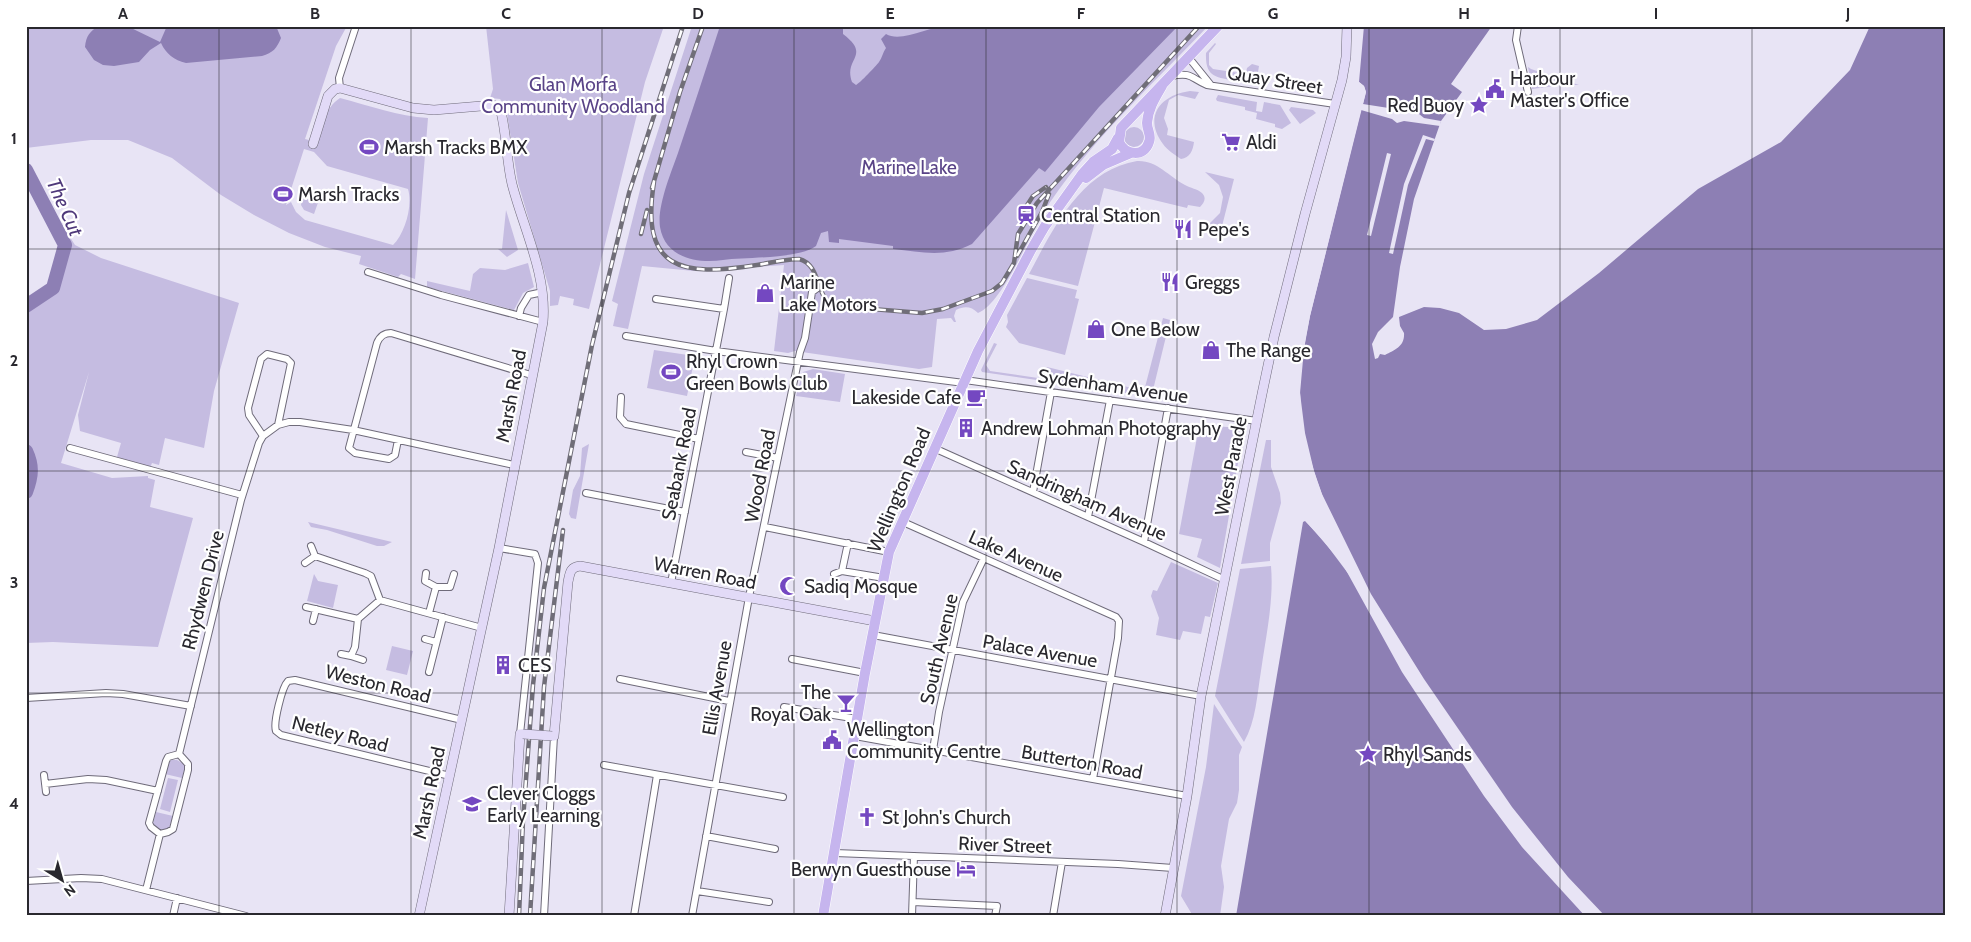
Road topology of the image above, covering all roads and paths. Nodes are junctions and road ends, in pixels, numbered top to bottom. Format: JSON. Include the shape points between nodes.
{"nodes":[{"id":1,"x":356,"y":26,"type":"edge"},
{"id":2,"x":1218,"y":26,"type":"edge"},
{"id":3,"x":1347,"y":26,"type":"edge"},
{"id":4,"x":1518,"y":26,"type":"edge"},
{"id":5,"x":1189,"y":58,"type":"junction"},
{"id":6,"x":1171,"y":76,"type":"junction"},
{"id":7,"x":1211,"y":85,"type":"junction"},
{"id":8,"x":1162,"y":86,"type":"junction"},
{"id":9,"x":340,"y":88,"type":"junction"},
{"id":10,"x":1528,"y":92,"type":"dead end"},
{"id":11,"x":1335,"y":104,"type":"junction"},
{"id":12,"x":1125,"y":125,"type":"junction"},
{"id":13,"x":1148,"y":130,"type":"junction"},
{"id":14,"x":1118,"y":138,"type":"junction"},
{"id":15,"x":313,"y":144,"type":"dead end"},
{"id":16,"x":1132,"y":153,"type":"junction"},
{"id":17,"x":1068,"y":194,"type":"junction"},
{"id":18,"x":368,"y":272,"type":"dead end"},
{"id":19,"x":728,"y":278,"type":"dead end"},
{"id":20,"x":820,"y":286,"type":"dead end"},
{"id":21,"x":543,"y":292,"type":"junction"},
{"id":22,"x":656,"y":299,"type":"dead end"},
{"id":23,"x":724,"y":309,"type":"junction"},
{"id":24,"x":519,"y":316,"type":"junction"},
{"id":25,"x":543,"y":322,"type":"junction"},
{"id":26,"x":626,"y":336,"type":"dead end"},
{"id":27,"x":716,"y":351,"type":"junction"},
{"id":28,"x":799,"y":360,"type":"junction"},
{"id":29,"x":532,"y":375,"type":"junction"},
{"id":30,"x":964,"y":382,"type":"junction"},
{"id":31,"x":1051,"y":392,"type":"junction"},
{"id":32,"x":621,"y":397,"type":"dead end"},
{"id":33,"x":1110,"y":400,"type":"junction"},
{"id":34,"x":1168,"y":408,"type":"junction"},
{"id":35,"x":1257,"y":421,"type":"junction"},
{"id":36,"x":278,"y":425,"type":"junction"},
{"id":37,"x":353,"y":430,"type":"junction"},
{"id":38,"x":263,"y":436,"type":"junction"},
{"id":39,"x":698,"y":439,"type":"junction"},
{"id":40,"x":398,"y":440,"type":"junction"},
{"id":41,"x":70,"y":448,"type":"dead end"},
{"id":42,"x":936,"y":449,"type":"junction"},
{"id":43,"x":746,"y":452,"type":"dead end"},
{"id":44,"x":778,"y":458,"type":"junction"},
{"id":45,"x":514,"y":465,"type":"junction"},
{"id":46,"x":1033,"y":492,"type":"junction"},
{"id":47,"x":586,"y":493,"type":"dead end"},
{"id":48,"x":242,"y":496,"type":"junction"},
{"id":49,"x":685,"y":512,"type":"junction"},
{"id":50,"x":1088,"y":517,"type":"junction"},
{"id":51,"x":903,"y":522,"type":"junction"},
{"id":52,"x":765,"y":527,"type":"junction"},
{"id":53,"x":1144,"y":542,"type":"junction"},
{"id":54,"x":848,"y":543,"type":"junction"},
{"id":55,"x":310,"y":546,"type":"dead end"},
{"id":56,"x":499,"y":548,"type":"junction"},
{"id":57,"x":889,"y":552,"type":"junction"},
{"id":58,"x":315,"y":556,"type":"junction"},
{"id":59,"x":984,"y":558,"type":"junction"},
{"id":60,"x":305,"y":563,"type":"dead end"},
{"id":61,"x":842,"y":571,"type":"junction"},
{"id":62,"x":426,"y":574,"type":"dead end"},
{"id":63,"x":454,"y":574,"type":"dead end"},
{"id":64,"x":834,"y":574,"type":"dead end"},
{"id":65,"x":884,"y":578,"type":"junction"},
{"id":66,"x":1225,"y":580,"type":"junction"},
{"id":67,"x":671,"y":583,"type":"junction"},
{"id":68,"x":436,"y":587,"type":"junction"},
{"id":69,"x":749,"y":597,"type":"junction"},
{"id":70,"x":380,"y":600,"type":"junction"},
{"id":71,"x":306,"y":607,"type":"dead end"},
{"id":72,"x":316,"y":609,"type":"junction"},
{"id":73,"x":430,"y":613,"type":"junction"},
{"id":74,"x":443,"y":617,"type":"junction"},
{"id":75,"x":358,"y":619,"type":"junction"},
{"id":76,"x":875,"y":621,"type":"junction"},
{"id":77,"x":313,"y":622,"type":"dead end"},
{"id":78,"x":482,"y":628,"type":"junction"},
{"id":79,"x":873,"y":635,"type":"junction"},
{"id":80,"x":425,"y":639,"type":"dead end"},
{"id":81,"x":436,"y":642,"type":"junction"},
{"id":82,"x":953,"y":651,"type":"junction"},
{"id":83,"x":341,"y":654,"type":"dead end"},
{"id":84,"x":351,"y":656,"type":"junction"},
{"id":85,"x":792,"y":659,"type":"dead end"},
{"id":86,"x":362,"y":660,"type":"dead end"},
{"id":87,"x":429,"y":672,"type":"dead end"},
{"id":88,"x":865,"y":673,"type":"junction"},
{"id":89,"x":1109,"y":678,"type":"junction"},
{"id":90,"x":620,"y":679,"type":"dead end"},
{"id":91,"x":288,"y":681,"type":"joint"},
{"id":92,"x":1201,"y":696,"type":"junction"},
{"id":93,"x":26,"y":698,"type":"edge"},
{"id":94,"x":730,"y":701,"type":"junction"},
{"id":95,"x":191,"y":706,"type":"junction"},
{"id":96,"x":784,"y":707,"type":"dead end"},
{"id":97,"x":858,"y":719,"type":"junction"},
{"id":98,"x":462,"y":720,"type":"junction"},
{"id":99,"x":521,"y":734,"type":"junction"},
{"id":100,"x":553,"y":736,"type":"junction"},
{"id":101,"x":855,"y":736,"type":"junction"},
{"id":102,"x":933,"y":750,"type":"junction"},
{"id":103,"x":179,"y":754,"type":"junction"},
{"id":104,"x":604,"y":765,"type":"dead end"},
{"id":105,"x":44,"y":775,"type":"dead end"},
{"id":106,"x":657,"y":775,"type":"junction"},
{"id":107,"x":450,"y":776,"type":"junction"},
{"id":108,"x":1093,"y":779,"type":"junction"},
{"id":109,"x":45,"y":784,"type":"junction"},
{"id":110,"x":715,"y":784,"type":"junction"},
{"id":111,"x":46,"y":792,"type":"dead end"},
{"id":112,"x":158,"y":792,"type":"junction"},
{"id":113,"x":1187,"y":796,"type":"junction"},
{"id":114,"x":784,"y":797,"type":"dead end"},
{"id":115,"x":160,"y":834,"type":"junction"},
{"id":116,"x":706,"y":836,"type":"junction"},
{"id":117,"x":774,"y":849,"type":"dead end"},
{"id":118,"x":835,"y":853,"type":"junction"},
{"id":119,"x":914,"y":856,"type":"junction"},
{"id":120,"x":1062,"y":862,"type":"junction"},
{"id":121,"x":1173,"y":868,"type":"junction"},
{"id":122,"x":26,"y":881,"type":"edge"},
{"id":123,"x":146,"y":890,"type":"junction"},
{"id":124,"x":697,"y":891,"type":"junction"},
{"id":125,"x":177,"y":898,"type":"junction"},
{"id":126,"x":769,"y":902,"type":"dead end"},
{"id":127,"x":913,"y":902,"type":"junction"},
{"id":128,"x":173,"y":916,"type":"edge"},
{"id":129,"x":246,"y":916,"type":"edge"},
{"id":130,"x":419,"y":916,"type":"edge"},
{"id":131,"x":509,"y":916,"type":"edge"},
{"id":132,"x":544,"y":916,"type":"edge"},
{"id":133,"x":634,"y":916,"type":"edge"},
{"id":134,"x":692,"y":916,"type":"edge"},
{"id":135,"x":823,"y":916,"type":"edge"},
{"id":136,"x":912,"y":916,"type":"edge"},
{"id":137,"x":995,"y":916,"type":"edge"},
{"id":138,"x":1053,"y":916,"type":"edge"},
{"id":139,"x":1165,"y":916,"type":"edge"}],
"edges":[{"from":1,"to":9,"type":"street","via":[[339,78]]},
{"from":2,"to":5,"type":"main road"},
{"from":3,"to":11,"type":"street","name":"West Parade","via":[[1346,57]]},
{"from":4,"to":10,"type":"street","via":[[1516,40]]},
{"from":5,"to":6,"type":"main road"},
{"from":5,"to":7,"type":"street","name":"Quay Street"},
{"from":6,"to":7,"type":"street","name":"Quay Street","via":[[1191,75]]},
{"from":6,"to":8,"type":"main road"},
{"from":7,"to":11,"type":"street","name":"Quay Street"},
{"from":8,"to":12,"type":"main road"},
{"from":8,"to":13,"type":"main road","via":[[1150,110]]},
{"from":9,"to":15,"type":"street","via":[[328,96]]},
{"from":9,"to":21,"type":"street","name":"Marsh Road","via":[[413,108],[434,110],[493,105],[500,108],[512,184]]},
{"from":11,"to":35,"type":"street","name":"West Parade","via":[[1274,337]]},
{"from":12,"to":13,"type":"main road","via":[[1138,122]]},
{"from":12,"to":14,"type":"main road"},
{"from":13,"to":16,"type":"main road","via":[[1150,140],[1147,147]]},
{"from":14,"to":16,"type":"main road","via":[[1122,148]]},
{"from":14,"to":17,"type":"main road","name":"Wellington Road","via":[[1112,149],[1093,162]]},
{"from":16,"to":17,"type":"main road","name":"Wellington Road","via":[[1103,165]]},
{"from":17,"to":30,"type":"main road","name":"Wellington Road","via":[[1031,250]]},
{"from":18,"to":24,"type":"street"},
{"from":19,"to":23,"type":"street","name":"Seabank Road"},
{"from":20,"to":28,"type":"street","name":"Wood Road","via":[[812,292]]},
{"from":21,"to":24,"type":"street","via":[[529,295]]},
{"from":21,"to":25,"type":"street","name":"Marsh Road"},
{"from":22,"to":23,"type":"street"},
{"from":23,"to":27,"type":"street","name":"Seabank Road"},
{"from":24,"to":25,"type":"street"},
{"from":25,"to":29,"type":"street","name":"Marsh Road"},
{"from":26,"to":27,"type":"street","name":"Sydenham Avenue"},
{"from":27,"to":28,"type":"street","name":"Sydenham Avenue"},
{"from":27,"to":39,"type":"street","name":"Seabank Road"},
{"from":28,"to":30,"type":"street","name":"Sydenham Avenue"},
{"from":28,"to":44,"type":"street","name":"Wood Road"},
{"from":29,"to":37,"type":"street","via":[[391,333],[385,334],[377,343]]},
{"from":29,"to":45,"type":"street","name":"Marsh Road"},
{"from":30,"to":31,"type":"street","name":"Sydenham Avenue"},
{"from":30,"to":42,"type":"main road","name":"Wellington Road"},
{"from":31,"to":33,"type":"street","name":"Sydenham Avenue"},
{"from":31,"to":46,"type":"street"},
{"from":32,"to":39,"type":"street","via":[[620,417],[626,424]]},
{"from":33,"to":34,"type":"street","name":"Sydenham Avenue"},
{"from":33,"to":50,"type":"street"},
{"from":34,"to":35,"type":"street","name":"Sydenham Avenue"},
{"from":34,"to":53,"type":"street"},
{"from":35,"to":66,"type":"street","name":"West Parade"},
{"from":36,"to":37,"type":"street","via":[[300,422]]},
{"from":36,"to":38,"type":"street"},
{"from":36,"to":38,"type":"street","via":[[291,362],[267,354],[261,359],[248,408]]},
{"from":37,"to":40,"type":"street"},
{"from":37,"to":40,"type":"street","via":[[349,446],[355,453],[388,459],[395,454]]},
{"from":38,"to":48,"type":"street","name":"Rhydwen Drive"},
{"from":39,"to":49,"type":"street","name":"Seabank Road"},
{"from":40,"to":45,"type":"street"},
{"from":41,"to":48,"type":"street"},
{"from":42,"to":46,"type":"street","name":"Sandringham Avenue"},
{"from":42,"to":51,"type":"main road","name":"Wellington Road"},
{"from":43,"to":44,"type":"street"},
{"from":44,"to":52,"type":"street","name":"Wood Road"},
{"from":45,"to":56,"type":"street","name":"Marsh Road"},
{"from":46,"to":50,"type":"street","name":"Sandringham Avenue"},
{"from":47,"to":49,"type":"street"},
{"from":48,"to":95,"type":"street","name":"Rhydwen Drive"},
{"from":49,"to":67,"type":"street","name":"Seabank Road"},
{"from":50,"to":53,"type":"street","name":"Sandringham Avenue"},
{"from":51,"to":57,"type":"main road","name":"Wellington Road"},
{"from":51,"to":59,"type":"street","name":"Lake Avenue"},
{"from":52,"to":54,"type":"street"},
{"from":52,"to":69,"type":"street","name":"Wood Road"},
{"from":53,"to":66,"type":"street","name":"Sandringham Avenue"},
{"from":54,"to":57,"type":"street"},
{"from":54,"to":61,"type":"street"},
{"from":55,"to":58,"type":"street"},
{"from":56,"to":78,"type":"street","name":"Marsh Road"},
{"from":56,"to":99,"type":"street","via":[[534,554],[538,563]]},
{"from":57,"to":65,"type":"main road","name":"Wellington Road"},
{"from":58,"to":60,"type":"street"},
{"from":58,"to":70,"type":"street","via":[[371,576]]},
{"from":59,"to":82,"type":"street","name":"South Avenue","via":[[963,602]]},
{"from":59,"to":89,"type":"street","name":"Lake Avenue","via":[[1116,617],[1120,626]]},
{"from":61,"to":64,"type":"street"},
{"from":61,"to":65,"type":"street"},
{"from":62,"to":68,"type":"street","via":[[425,581]]},
{"from":63,"to":68,"type":"street","via":[[450,587]]},
{"from":65,"to":76,"type":"main road","name":"Wellington Road"},
{"from":66,"to":92,"type":"street","name":"West Parade"},
{"from":67,"to":69,"type":"street","name":"Warren Road"},
{"from":67,"to":100,"type":"street","name":"Warren Road","via":[[580,566],[571,569]]},
{"from":68,"to":73,"type":"street"},
{"from":69,"to":76,"type":"street","name":"Warren Road"},
{"from":69,"to":94,"type":"street","name":"Ellis Avenue"},
{"from":70,"to":73,"type":"street"},
{"from":70,"to":75,"type":"street"},
{"from":71,"to":72,"type":"street"},
{"from":72,"to":75,"type":"street"},
{"from":72,"to":77,"type":"street"},
{"from":73,"to":74,"type":"street"},
{"from":74,"to":78,"type":"street"},
{"from":74,"to":81,"type":"street"},
{"from":75,"to":84,"type":"street"},
{"from":76,"to":79,"type":"main road","name":"Wellington Road"},
{"from":78,"to":98,"type":"street","name":"Marsh Road"},
{"from":79,"to":82,"type":"street","name":"Palace Avenue"},
{"from":79,"to":88,"type":"main road","name":"Wellington Road"},
{"from":80,"to":81,"type":"street"},
{"from":81,"to":87,"type":"street"},
{"from":82,"to":89,"type":"street","name":"Palace Avenue"},
{"from":82,"to":102,"type":"street","name":"South Avenue"},
{"from":83,"to":84,"type":"street"},
{"from":84,"to":86,"type":"street"},
{"from":85,"to":88,"type":"street"},
{"from":88,"to":97,"type":"main road","name":"Wellington Road"},
{"from":89,"to":92,"type":"street","name":"Palace Avenue"},
{"from":89,"to":108,"type":"street"},
{"from":90,"to":94,"type":"street"},
{"from":91,"to":98,"type":"street","name":"Weston Road","via":[[295,680]]},
{"from":91,"to":107,"type":"street","name":"Netley Road","via":[[274,728],[278,734]]},
{"from":92,"to":113,"type":"street","name":"West Parade"},
{"from":93,"to":95,"type":"street","via":[[114,693]]},
{"from":94,"to":110,"type":"street","name":"Ellis Avenue"},
{"from":95,"to":103,"type":"street","name":"Rhydwen Drive"},
{"from":96,"to":97,"type":"street"},
{"from":97,"to":101,"type":"main road","name":"Wellington Road"},
{"from":98,"to":107,"type":"street","name":"Marsh Road"},
{"from":99,"to":100,"type":"street","bridge":true},
{"from":99,"to":131,"type":"street"},
{"from":100,"to":132,"type":"street"},
{"from":101,"to":102,"type":"street","name":"Butterton Road"},
{"from":101,"to":118,"type":"main road","name":"Wellington Road"},
{"from":102,"to":108,"type":"street","name":"Butterton Road"},
{"from":103,"to":112,"type":"street","name":"Rhydwen Drive","via":[[168,756]]},
{"from":103,"to":115,"type":"street","via":[[188,764],[188,770],[173,829]]},
{"from":104,"to":106,"type":"street"},
{"from":105,"to":109,"type":"street"},
{"from":106,"to":110,"type":"street"},
{"from":106,"to":133,"type":"street"},
{"from":107,"to":130,"type":"street","name":"Marsh Road"},
{"from":108,"to":113,"type":"street","name":"Butterton Road"},
{"from":109,"to":111,"type":"street"},
{"from":109,"to":112,"type":"street","via":[[106,780]]},
{"from":110,"to":114,"type":"street"},
{"from":110,"to":116,"type":"street","name":"Ellis Avenue"},
{"from":112,"to":115,"type":"street","name":"Rhydwen Drive","via":[[149,823]]},
{"from":113,"to":121,"type":"street","name":"West Parade"},
{"from":115,"to":123,"type":"street"},
{"from":116,"to":117,"type":"street"},
{"from":116,"to":124,"type":"street","name":"Ellis Avenue"},
{"from":118,"to":119,"type":"street","name":"River Street"},
{"from":118,"to":135,"type":"main road","name":"Wellington Road"},
{"from":119,"to":120,"type":"street","name":"River Street"},
{"from":119,"to":127,"type":"street"},
{"from":120,"to":121,"type":"street","name":"River Street"},
{"from":120,"to":138,"type":"street"},
{"from":121,"to":139,"type":"street","name":"West Parade"},
{"from":122,"to":123,"type":"street","via":[[96,878]]},
{"from":123,"to":125,"type":"street"},
{"from":124,"to":126,"type":"street"},
{"from":124,"to":134,"type":"street","name":"Ellis Avenue"},
{"from":125,"to":128,"type":"street"},
{"from":125,"to":129,"type":"street"},
{"from":127,"to":136,"type":"street"},
{"from":127,"to":137,"type":"street","via":[[997,906]]}]}
